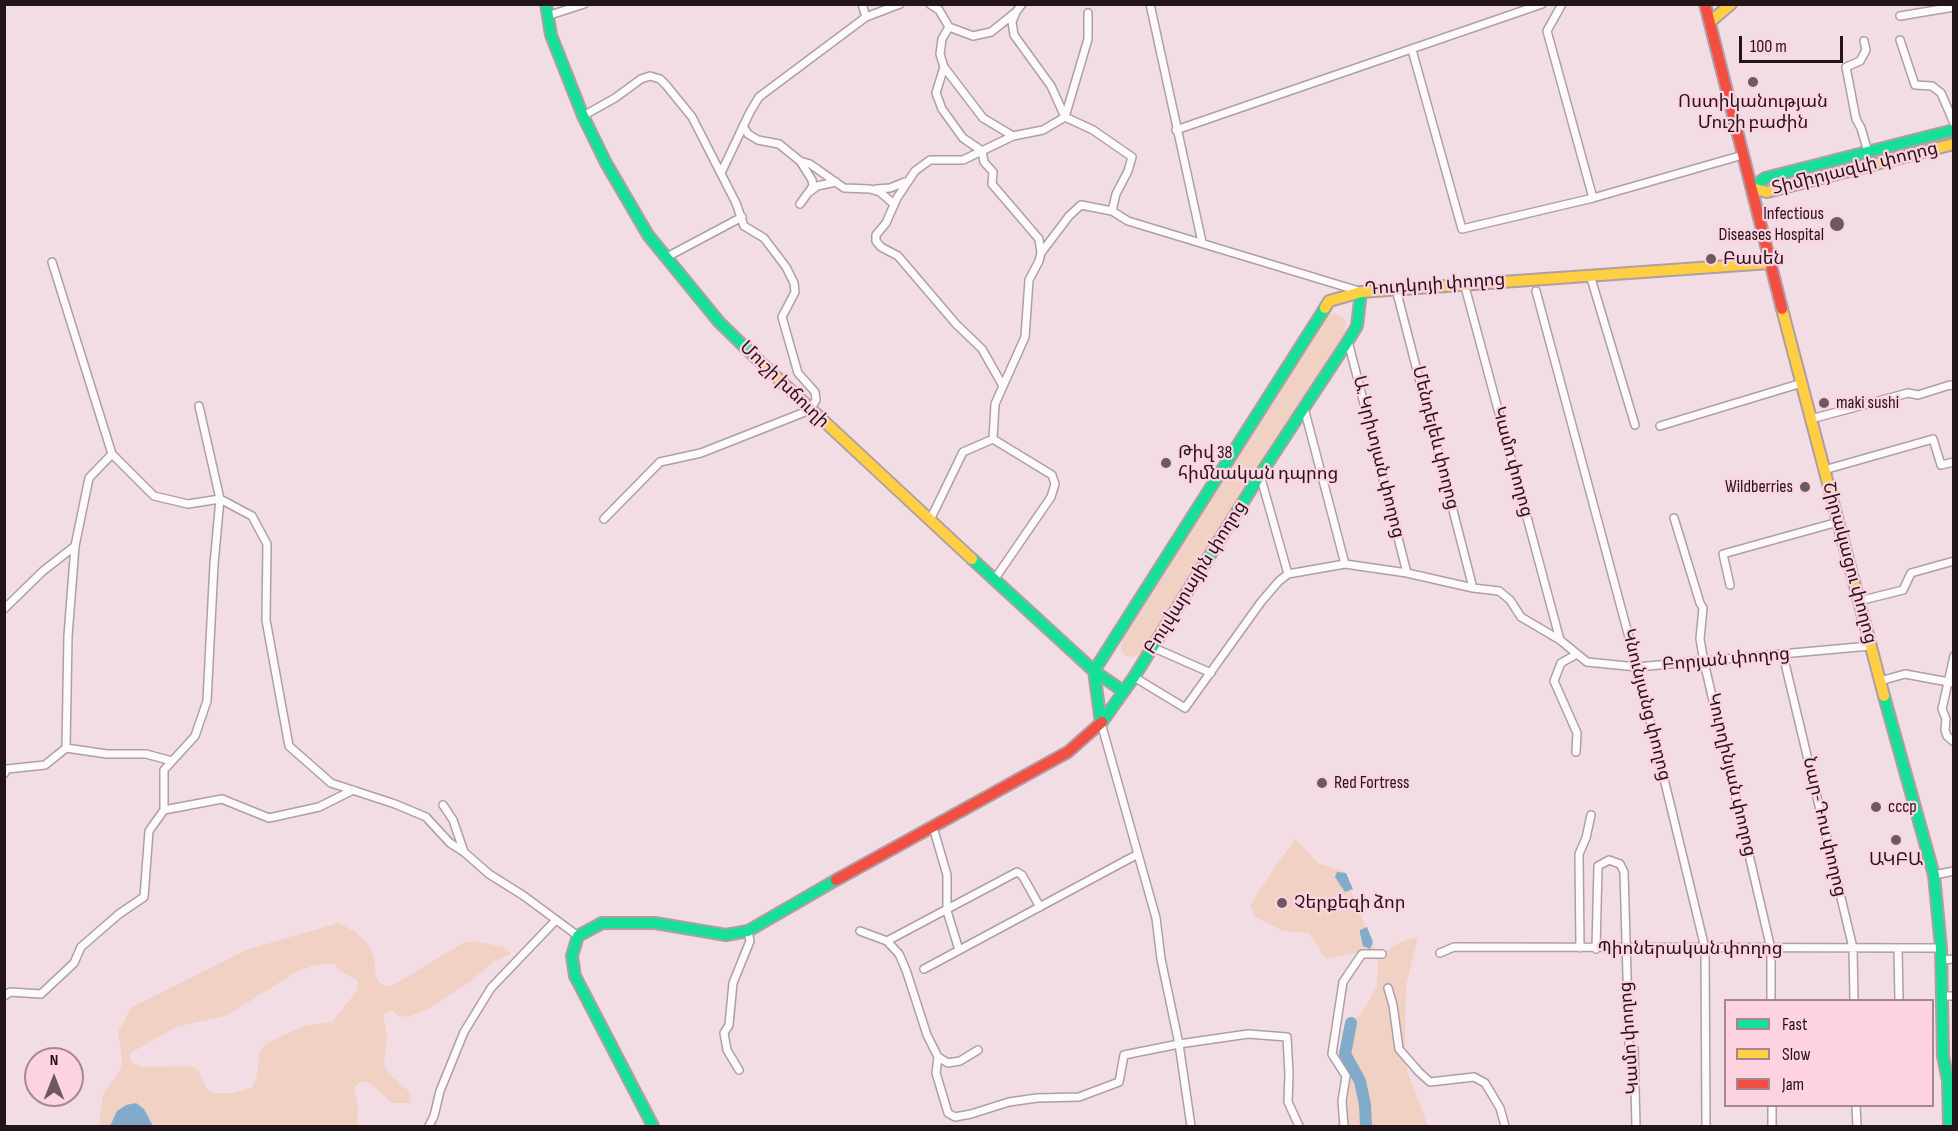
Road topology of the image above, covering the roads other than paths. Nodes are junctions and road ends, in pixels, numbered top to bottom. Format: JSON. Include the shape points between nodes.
{"nodes":[{"id":1,"x":584,"y":4,"type":"edge"},
{"id":2,"x":862,"y":4,"type":"edge"},
{"id":3,"x":900,"y":4,"type":"edge"},
{"id":4,"x":930,"y":4,"type":"edge"},
{"id":5,"x":1022,"y":4,"type":"edge"},
{"id":6,"x":1150,"y":4,"type":"edge"},
{"id":7,"x":1542,"y":4,"type":"edge"},
{"id":8,"x":1562,"y":4,"type":"edge"},
{"id":9,"x":1706,"y":4,"type":"edge"},
{"id":10,"x":1731,"y":4,"type":"edge"},
{"id":11,"x":1953,"y":7,"type":"edge"},
{"id":12,"x":546,"y":10,"type":"edge"},
{"id":13,"x":1016,"y":12,"type":"junction"},
{"id":14,"x":1088,"y":13,"type":"dead end"},
{"id":15,"x":1900,"y":16,"type":"dead end"},
{"id":16,"x":866,"y":17,"type":"junction"},
{"id":17,"x":1710,"y":22,"type":"junction"},
{"id":18,"x":949,"y":27,"type":"junction"},
{"id":19,"x":1900,"y":40,"type":"dead end"},
{"id":20,"x":1864,"y":41,"type":"dead end"},
{"id":21,"x":1412,"y":50,"type":"junction"},
{"id":22,"x":944,"y":67,"type":"junction"},
{"id":23,"x":583,"y":116,"type":"junction"},
{"id":24,"x":1065,"y":117,"type":"junction"},
{"id":25,"x":1953,"y":123,"type":"edge"},
{"id":26,"x":743,"y":126,"type":"junction"},
{"id":27,"x":1176,"y":130,"type":"junction"},
{"id":28,"x":1953,"y":130,"type":"edge"},
{"id":29,"x":1013,"y":136,"type":"junction"},
{"id":30,"x":1953,"y":144,"type":"edge"},
{"id":31,"x":982,"y":151,"type":"junction"},
{"id":32,"x":1868,"y":152,"type":"junction"},
{"id":33,"x":1743,"y":155,"type":"junction"},
{"id":34,"x":1843,"y":159,"type":"junction"},
{"id":35,"x":800,"y":161,"type":"junction"},
{"id":36,"x":721,"y":173,"type":"junction"},
{"id":37,"x":1846,"y":173,"type":"junction"},
{"id":38,"x":908,"y":181,"type":"junction"},
{"id":39,"x":836,"y":182,"type":"junction"},
{"id":40,"x":1752,"y":188,"type":"junction"},
{"id":41,"x":870,"y":189,"type":"junction"},
{"id":42,"x":811,"y":191,"type":"junction"},
{"id":43,"x":1593,"y":198,"type":"junction"},
{"id":44,"x":800,"y":204,"type":"dead end"},
{"id":45,"x":894,"y":204,"type":"junction"},
{"id":46,"x":1112,"y":211,"type":"junction"},
{"id":47,"x":742,"y":217,"type":"junction"},
{"id":48,"x":1202,"y":242,"type":"junction"},
{"id":49,"x":1041,"y":253,"type":"junction"},
{"id":50,"x":665,"y":258,"type":"junction"},
{"id":51,"x":52,"y":262,"type":"dead end"},
{"id":52,"x":1770,"y":263,"type":"junction"},
{"id":53,"x":1590,"y":275,"type":"junction"},
{"id":54,"x":1464,"y":283,"type":"junction"},
{"id":55,"x":1396,"y":289,"type":"junction"},
{"id":56,"x":1536,"y":291,"type":"dead end"},
{"id":57,"x":1362,"y":292,"type":"junction"},
{"id":58,"x":1348,"y":341,"type":"junction"},
{"id":59,"x":1802,"y":383,"type":"junction"},
{"id":60,"x":1003,"y":386,"type":"junction"},
{"id":61,"x":1953,"y":387,"type":"edge"},
{"id":62,"x":199,"y":406,"type":"dead end"},
{"id":63,"x":1304,"y":408,"type":"junction"},
{"id":64,"x":810,"y":410,"type":"junction"},
{"id":65,"x":1811,"y":419,"type":"junction"},
{"id":66,"x":1635,"y":425,"type":"dead end"},
{"id":67,"x":1660,"y":426,"type":"dead end"},
{"id":68,"x":993,"y":439,"type":"junction"},
{"id":69,"x":112,"y":454,"type":"junction"},
{"id":70,"x":1953,"y":462,"type":"edge"},
{"id":71,"x":1824,"y":470,"type":"junction"},
{"id":72,"x":1260,"y":475,"type":"junction"},
{"id":73,"x":220,"y":499,"type":"junction"},
{"id":74,"x":1674,"y":518,"type":"dead end"},
{"id":75,"x":604,"y":519,"type":"dead end"},
{"id":76,"x":930,"y":520,"type":"junction"},
{"id":77,"x":1838,"y":522,"type":"junction"},
{"id":78,"x":75,"y":546,"type":"junction"},
{"id":79,"x":1953,"y":561,"type":"edge"},
{"id":80,"x":1345,"y":564,"type":"junction"},
{"id":81,"x":1407,"y":573,"type":"junction"},
{"id":82,"x":1288,"y":574,"type":"junction"},
{"id":83,"x":994,"y":580,"type":"junction"},
{"id":84,"x":1730,"y":585,"type":"dead end"},
{"id":85,"x":1473,"y":588,"type":"junction"},
{"id":86,"x":1859,"y":602,"type":"junction"},
{"id":87,"x":4,"y":609,"type":"edge"},
{"id":88,"x":1560,"y":640,"type":"junction"},
{"id":89,"x":1870,"y":646,"type":"junction"},
{"id":90,"x":1152,"y":647,"type":"junction"},
{"id":91,"x":1577,"y":654,"type":"junction"},
{"id":92,"x":1783,"y":655,"type":"junction"},
{"id":93,"x":1953,"y":656,"type":"edge"},
{"id":94,"x":1704,"y":662,"type":"junction"},
{"id":95,"x":1637,"y":668,"type":"junction"},
{"id":96,"x":1094,"y":671,"type":"junction"},
{"id":97,"x":1211,"y":673,"type":"junction"},
{"id":98,"x":1134,"y":677,"type":"junction"},
{"id":99,"x":1880,"y":681,"type":"junction"},
{"id":100,"x":1951,"y":682,"type":"edge"},
{"id":101,"x":1124,"y":691,"type":"junction"},
{"id":102,"x":1101,"y":723,"type":"junction"},
{"id":103,"x":1953,"y":742,"type":"edge"},
{"id":104,"x":66,"y":748,"type":"junction"},
{"id":105,"x":1576,"y":752,"type":"dead end"},
{"id":106,"x":172,"y":761,"type":"junction"},
{"id":107,"x":4,"y":774,"type":"edge"},
{"id":108,"x":353,"y":790,"type":"junction"},
{"id":109,"x":443,"y":806,"type":"dead end"},
{"id":110,"x":164,"y":810,"type":"junction"},
{"id":111,"x":1592,"y":815,"type":"dead end"},
{"id":112,"x":933,"y":827,"type":"junction"},
{"id":113,"x":464,"y":852,"type":"junction"},
{"id":114,"x":1138,"y":854,"type":"junction"},
{"id":115,"x":1953,"y":871,"type":"edge"},
{"id":116,"x":1934,"y":875,"type":"junction"},
{"id":117,"x":1040,"y":907,"type":"junction"},
{"id":118,"x":947,"y":911,"type":"junction"},
{"id":119,"x":556,"y":920,"type":"junction"},
{"id":120,"x":748,"y":931,"type":"junction"},
{"id":121,"x":860,"y":931,"type":"dead end"},
{"id":122,"x":578,"y":936,"type":"junction"},
{"id":123,"x":887,"y":941,"type":"junction"},
{"id":124,"x":1580,"y":948,"type":"junction"},
{"id":125,"x":1705,"y":948,"type":"junction"},
{"id":126,"x":1853,"y":948,"type":"junction"},
{"id":127,"x":1898,"y":948,"type":"junction"},
{"id":128,"x":1596,"y":949,"type":"junction"},
{"id":129,"x":1624,"y":949,"type":"junction"},
{"id":130,"x":1771,"y":949,"type":"junction"},
{"id":131,"x":959,"y":950,"type":"junction"},
{"id":132,"x":1440,"y":953,"type":"dead end"},
{"id":133,"x":1382,"y":954,"type":"dead end"},
{"id":134,"x":1941,"y":954,"type":"junction"},
{"id":135,"x":1953,"y":959,"type":"edge"},
{"id":136,"x":924,"y":969,"type":"dead end"},
{"id":137,"x":1388,"y":988,"type":"dead end"},
{"id":138,"x":4,"y":996,"type":"edge"},
{"id":139,"x":1948,"y":996,"type":"edge"},
{"id":140,"x":1771,"y":999,"type":"edge"},
{"id":141,"x":1854,"y":999,"type":"edge"},
{"id":142,"x":1899,"y":999,"type":"edge"},
{"id":143,"x":1179,"y":1044,"type":"junction"},
{"id":144,"x":978,"y":1050,"type":"dead end"},
{"id":145,"x":1948,"y":1056,"type":"edge"},
{"id":146,"x":938,"y":1057,"type":"junction"},
{"id":147,"x":739,"y":1070,"type":"dead end"},
{"id":148,"x":1951,"y":1081,"type":"edge"},
{"id":149,"x":1772,"y":1107,"type":"edge"},
{"id":150,"x":1856,"y":1107,"type":"edge"},
{"id":151,"x":429,"y":1126,"type":"edge"},
{"id":152,"x":653,"y":1126,"type":"edge"},
{"id":153,"x":1191,"y":1126,"type":"edge"},
{"id":154,"x":1299,"y":1126,"type":"edge"},
{"id":155,"x":1344,"y":1126,"type":"edge"},
{"id":156,"x":1505,"y":1126,"type":"edge"},
{"id":157,"x":1636,"y":1126,"type":"edge"},
{"id":158,"x":1707,"y":1126,"type":"edge"},
{"id":159,"x":1772,"y":1126,"type":"edge"},
{"id":160,"x":1857,"y":1126,"type":"edge"},
{"id":161,"x":1949,"y":1126,"type":"edge"}],
"edges":[{"from":1,"to":12,"type":"street"},
{"from":2,"to":16,"type":"street"},
{"from":3,"to":16,"type":"street"},
{"from":4,"to":18,"type":"street","via":[[939,10]]},
{"from":5,"to":13,"type":"street"},
{"from":6,"to":27,"type":"street"},
{"from":7,"to":21,"type":"street"},
{"from":8,"to":43,"type":"street","via":[[1547,31]]},
{"from":9,"to":17,"type":"street","name":"Շիրակացու փողոց"},
{"from":10,"to":17,"type":"street"},
{"from":11,"to":15,"type":"street"},
{"from":12,"to":23,"type":"street","name":"Մուշի խճուղի","via":[[551,35]]},
{"from":13,"to":18,"type":"street","via":[[991,32],[973,36]]},
{"from":13,"to":24,"type":"street","via":[[1012,22],[1014,35],[1051,86]]},
{"from":14,"to":24,"type":"street","via":[[1089,39]]},
{"from":16,"to":26,"type":"street","via":[[759,97]]},
{"from":17,"to":33,"type":"street","name":"Շիրակացու փողոց"},
{"from":18,"to":22,"type":"street","via":[[940,54]]},
{"from":19,"to":25,"type":"street","via":[[1915,85],[1932,86],[1941,93]]},
{"from":20,"to":32,"type":"street","via":[[1866,50],[1860,61],[1846,67],[1856,118]]},
{"from":21,"to":27,"type":"street"},
{"from":21,"to":43,"type":"street","via":[[1462,229]]},
{"from":22,"to":29,"type":"street","via":[[983,118]]},
{"from":22,"to":31,"type":"street","via":[[936,93],[942,109],[963,138]]},
{"from":23,"to":36,"type":"street","via":[[641,79],[660,79],[692,117]]},
{"from":23,"to":50,"type":"street","name":"Մուշի խճուղի","via":[[606,163]]},
{"from":24,"to":29,"type":"street","via":[[1043,130]]},
{"from":24,"to":46,"type":"street","via":[[1093,130],[1132,157]]},
{"from":26,"to":35,"type":"street","via":[[748,134],[779,144]]},
{"from":26,"to":36,"type":"street"},
{"from":27,"to":48,"type":"street"},
{"from":28,"to":32,"type":"street","name":"Տիմիրյազևի փողոց"},
{"from":29,"to":31,"type":"street"},
{"from":30,"to":37,"type":"street","name":"Տիմիրյազևի փողոց"},
{"from":31,"to":38,"type":"street","via":[[963,160],[930,160]]},
{"from":31,"to":49,"type":"street","via":[[984,162],[993,172],[992,184],[1039,239]]},
{"from":32,"to":34,"type":"street","name":"Տիմիրյազևի փողոց"},
{"from":33,"to":40,"type":"street","name":"Շիրակացու փողոց"},
{"from":33,"to":43,"type":"street"},
{"from":34,"to":37,"type":"street"},
{"from":34,"to":40,"type":"street","name":"Տիմիրյազևի փողոց","via":[[1765,178]]},
{"from":35,"to":39,"type":"street"},
{"from":35,"to":42,"type":"street","via":[[812,180]]},
{"from":36,"to":47,"type":"street"},
{"from":37,"to":40,"type":"street","name":"Տիմիրյազևի փողոց","via":[[1767,192]]},
{"from":38,"to":41,"type":"street","via":[[890,188]]},
{"from":38,"to":45,"type":"street"},
{"from":39,"to":41,"type":"street","via":[[844,188]]},
{"from":39,"to":42,"type":"street"},
{"from":40,"to":52,"type":"street","name":"Շիրակացու փողոց"},
{"from":41,"to":45,"type":"street"},
{"from":42,"to":44,"type":"street"},
{"from":45,"to":60,"type":"street","via":[[876,241],[898,256],[982,349]]},
{"from":46,"to":48,"type":"street","name":"Դուդկոյի փողոց","via":[[1128,221]]},
{"from":46,"to":49,"type":"street","name":"Դուդկոյի փողոց","via":[[1081,205]]},
{"from":47,"to":50,"type":"street"},
{"from":47,"to":64,"type":"street","via":[[744,226],[764,238],[794,284],[795,292],[782,317],[798,373],[815,392],[816,400]]},
{"from":48,"to":57,"type":"street","name":"Դուդկոյի փողոց"},
{"from":49,"to":60,"type":"street","via":[[1029,280],[1025,338]]},
{"from":50,"to":64,"type":"street","name":"Մուշի խճուղի","via":[[719,322]]},
{"from":51,"to":69,"type":"street"},
{"from":52,"to":53,"type":"street","name":"Դուդկոյի փողոց"},
{"from":52,"to":59,"type":"street","name":"Շիրակացու փողոց"},
{"from":53,"to":54,"type":"street","name":"Դուդկոյի փողոց"},
{"from":53,"to":66,"type":"street"},
{"from":54,"to":55,"type":"street","name":"Դուդկոյի փողոց"},
{"from":54,"to":88,"type":"street","name":"Կամո փողոց"},
{"from":55,"to":57,"type":"street","name":"Դուդկոյի փողոց"},
{"from":55,"to":85,"type":"street","name":"Մենդելեև փողոց"},
{"from":56,"to":95,"type":"street","name":"Կնունյանց փողոց"},
{"from":57,"to":58,"type":"street","name":"Բուլվարային փողոց","via":[[1357,326]]},
{"from":57,"to":96,"type":"street","name":"Բուլվարային փողոց","via":[[1329,301]]},
{"from":58,"to":63,"type":"street","name":"Բուլվարային փողոց"},
{"from":58,"to":81,"type":"street","name":"Ա. Կրիտյան փողոց"},
{"from":59,"to":65,"type":"street","name":"Շիրակացու փողոց"},
{"from":59,"to":67,"type":"street"},
{"from":60,"to":68,"type":"street","via":[[995,404]]},
{"from":61,"to":65,"type":"street","via":[[1908,393]]},
{"from":62,"to":73,"type":"street"},
{"from":63,"to":72,"type":"street","name":"Բուլվարային փողոց"},
{"from":63,"to":80,"type":"street"},
{"from":64,"to":75,"type":"street","via":[[701,453],[660,462]]},
{"from":64,"to":76,"type":"street","name":"Մուշի խճուղի"},
{"from":65,"to":71,"type":"street","name":"Շիրակացու փողոց"},
{"from":68,"to":76,"type":"street","via":[[963,452]]},
{"from":68,"to":83,"type":"street","via":[[1052,476],[1055,484],[1051,497]]},
{"from":69,"to":73,"type":"street","via":[[154,496],[188,504]]},
{"from":69,"to":78,"type":"street","via":[[89,478]]},
{"from":70,"to":71,"type":"street","via":[[1941,465],[1933,439]]},
{"from":71,"to":77,"type":"street","name":"Շիրակացու փողոց"},
{"from":72,"to":82,"type":"street"},
{"from":72,"to":90,"type":"street","name":"Բուլվարային փողոց"},
{"from":73,"to":106,"type":"street","via":[[207,701],[195,736]]},
{"from":73,"to":108,"type":"street","via":[[252,516],[267,544],[266,620],[289,746],[331,783]]},
{"from":74,"to":94,"type":"street","name":"Կուրղինյան փողոց","via":[[1703,608],[1700,639]]},
{"from":76,"to":83,"type":"street","name":"Մուշի խճուղի"},
{"from":77,"to":84,"type":"street","via":[[1723,554]]},
{"from":77,"to":86,"type":"street","name":"Շիրակացու փողոց"},
{"from":78,"to":87,"type":"street"},
{"from":78,"to":104,"type":"street"},
{"from":79,"to":86,"type":"street","via":[[1911,573],[1903,590]]},
{"from":80,"to":81,"type":"street","name":"Բորյան փողոց"},
{"from":80,"to":82,"type":"street","name":"Բորյան փողոց"},
{"from":81,"to":85,"type":"street","name":"Բորյան փողոց"},
{"from":82,"to":97,"type":"street","via":[[1273,587]]},
{"from":83,"to":96,"type":"street","name":"Մուշի խճուղի"},
{"from":85,"to":88,"type":"street","name":"Բորյան փողոց","via":[[1499,591],[1521,617]]},
{"from":86,"to":89,"type":"street","name":"Շիրակացու փողոց"},
{"from":88,"to":91,"type":"street","name":"Բորյան փողոց"},
{"from":89,"to":92,"type":"street","name":"Բորյան փողոց"},
{"from":89,"to":99,"type":"street","name":"Շիրակացու փողոց"},
{"from":90,"to":97,"type":"street"},
{"from":90,"to":98,"type":"street","name":"Բուլվարային փողոց"},
{"from":91,"to":95,"type":"street","name":"Բորյան փողոց","via":[[1587,662]]},
{"from":91,"to":105,"type":"street","via":[[1561,663],[1554,681],[1577,733]]},
{"from":92,"to":94,"type":"street","name":"Բորյան փողոց"},
{"from":92,"to":126,"type":"street","name":"Նար-Դոս փողոց"},
{"from":93,"to":100,"type":"street"},
{"from":94,"to":95,"type":"street","name":"Բորյան փողոց"},
{"from":94,"to":130,"type":"street","name":"Կուրղինյան փողոց"},
{"from":95,"to":125,"type":"street","name":"Կնունյանց փողոց"},
{"from":96,"to":101,"type":"street","name":"Մուշի խճուղի"},
{"from":96,"to":102,"type":"street"},
{"from":97,"to":98,"type":"street","via":[[1185,708]]},
{"from":98,"to":101,"type":"street","name":"Բուլվարային փողոց"},
{"from":99,"to":100,"type":"street","via":[[1905,674]]},
{"from":99,"to":116,"type":"street","name":"Շիրակացու փողոց"},
{"from":100,"to":103,"type":"street","via":[[1942,709],[1945,730]]},
{"from":101,"to":102,"type":"street","name":"Բուլվարային փողոց"},
{"from":102,"to":112,"type":"street","name":"Բուլվարային փողոց","via":[[1068,752]]},
{"from":102,"to":114,"type":"street"},
{"from":104,"to":106,"type":"street","via":[[146,754]]},
{"from":104,"to":107,"type":"street","via":[[45,765],[7,769]]},
{"from":106,"to":110,"type":"street","via":[[164,770]]},
{"from":108,"to":110,"type":"street","via":[[319,807],[269,818],[222,799]]},
{"from":108,"to":113,"type":"street","via":[[426,817]]},
{"from":109,"to":113,"type":"street","via":[[453,820]]},
{"from":110,"to":138,"type":"street","via":[[149,831],[144,897],[81,947],[74,963],[41,994],[10,992]]},
{"from":111,"to":124,"type":"street","via":[[1579,854]]},
{"from":112,"to":118,"type":"street","via":[[947,875]]},
{"from":112,"to":120,"type":"street","name":"Բուլվարային փողոց"},
{"from":113,"to":119,"type":"street"},
{"from":114,"to":117,"type":"street"},
{"from":114,"to":143,"type":"street","via":[[1156,918]]},
{"from":115,"to":116,"type":"street"},
{"from":116,"to":134,"type":"street","name":"Շիրակացու փողոց"},
{"from":117,"to":118,"type":"street","via":[[1017,872]]},
{"from":117,"to":131,"type":"street"},
{"from":118,"to":123,"type":"street"},
{"from":118,"to":131,"type":"street"},
{"from":119,"to":122,"type":"street"},
{"from":119,"to":151,"type":"street","via":[[497,981],[464,1032]]},
{"from":120,"to":122,"type":"street","name":"Բուլվարային փողոց","via":[[726,935],[656,924],[602,923]]},
{"from":120,"to":147,"type":"street","via":[[750,941],[733,982],[729,1025],[724,1033],[727,1050]]},
{"from":121,"to":123,"type":"street"},
{"from":122,"to":152,"type":"street","via":[[572,956],[575,976]]},
{"from":123,"to":146,"type":"street","via":[[899,954]]},
{"from":124,"to":128,"type":"street","name":"Պիոներական փողոց"},
{"from":124,"to":132,"type":"street","name":"Պիոներական փողոց","via":[[1454,948]]},
{"from":125,"to":129,"type":"street","name":"Պիոներական փողոց"},
{"from":125,"to":130,"type":"street","name":"Պիոներական փողոց"},
{"from":125,"to":158,"type":"street","name":"Կնունյանց փողոց"},
{"from":126,"to":127,"type":"street","name":"Պիոներական փողոց"},
{"from":126,"to":130,"type":"street","name":"Պիոներական փողոց"},
{"from":126,"to":141,"type":"street","name":"Նար-Դոս փողոց"},
{"from":127,"to":134,"type":"street","name":"Պիոներական փողոց"},
{"from":127,"to":142,"type":"street"},
{"from":128,"to":129,"type":"street","name":"Պիոներական փողոց"},
{"from":128,"to":129,"type":"street","name":"Կամո փողոց","via":[[1598,866],[1609,860],[1620,864],[1624,872]]},
{"from":129,"to":157,"type":"street","name":"Կամո փողոց","via":[[1629,1044],[1634,1049]]},
{"from":130,"to":140,"type":"street","name":"Կուրղինյան փողոց"},
{"from":131,"to":136,"type":"street"},
{"from":133,"to":155,"type":"street","via":[[1362,954],[1343,982],[1332,1054],[1346,1076]]},
{"from":134,"to":135,"type":"street","name":"Պիոներական փողոց"},
{"from":134,"to":139,"type":"street","name":"Շիրակացու փողոց"},
{"from":137,"to":156,"type":"street","via":[[1399,1049],[1412,1065],[1430,1082],[1474,1077],[1485,1083],[1500,1108]]},
{"from":139,"to":145,"type":"street","name":"Շիրակացու փողոց"},
{"from":143,"to":146,"type":"street","via":[[1124,1055],[1119,1082],[1079,1097],[1010,1102],[955,1117],[948,1113],[940,1089]]},
{"from":143,"to":153,"type":"street"},
{"from":143,"to":154,"type":"street","via":[[1248,1034],[1287,1037],[1288,1102]]},
{"from":144,"to":146,"type":"street","via":[[960,1061],[948,1063]]},
{"from":145,"to":148,"type":"street","name":"Շիրակացու փողոց"},
{"from":148,"to":161,"type":"street","name":"Շիրակացու փողոց"},
{"from":149,"to":159,"type":"street"},
{"from":150,"to":160,"type":"street"}]}
